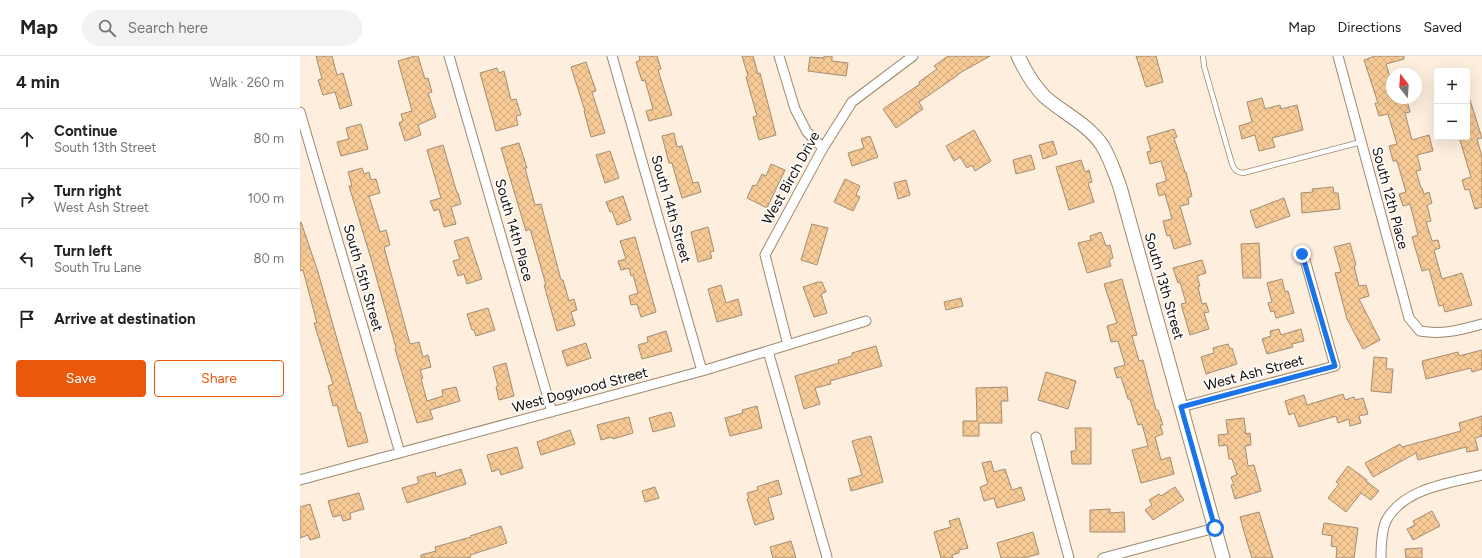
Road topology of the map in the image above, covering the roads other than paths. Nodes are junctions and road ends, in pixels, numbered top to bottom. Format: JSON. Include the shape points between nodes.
{"nodes":[{"id":1,"x":449,"y":56,"type":"edge"},
{"id":2,"x":612,"y":56,"type":"edge"},
{"id":3,"x":779,"y":56,"type":"edge"},
{"id":4,"x":913,"y":56,"type":"edge"},
{"id":5,"x":1018,"y":56,"type":"edge"},
{"id":6,"x":1203,"y":56,"type":"edge"},
{"id":7,"x":1338,"y":56,"type":"edge"},
{"id":8,"x":300,"y":112,"type":"edge"},
{"id":9,"x":1361,"y":142,"type":"junction"},
{"id":10,"x":823,"y":148,"type":"junction"},
{"id":11,"x":1302,"y":254,"type":"dead end"},
{"id":12,"x":866,"y":321,"type":"dead end"},
{"id":13,"x":1482,"y":324,"type":"edge"},
{"id":14,"x":788,"y":345,"type":"junction"},
{"id":15,"x":768,"y":351,"type":"junction"},
{"id":16,"x":702,"y":371,"type":"junction"},
{"id":17,"x":1181,"y":407,"type":"junction"},
{"id":18,"x":552,"y":412,"type":"junction"},
{"id":19,"x":1036,"y":437,"type":"dead end"},
{"id":20,"x":400,"y":453,"type":"junction"},
{"id":21,"x":1482,"y":475,"type":"edge"},
{"id":22,"x":300,"y":480,"type":"edge"},
{"id":23,"x":1215,"y":528,"type":"junction"},
{"id":24,"x":827,"y":557,"type":"edge"},
{"id":25,"x":1069,"y":558,"type":"edge"},
{"id":26,"x":1103,"y":558,"type":"edge"},
{"id":27,"x":1223,"y":558,"type":"edge"},
{"id":28,"x":1381,"y":558,"type":"edge"}],
"edges":[{"from":1,"to":18,"type":"street","name":"South 14th Place"},
{"from":2,"to":16,"type":"street","name":"South 14th Street"},
{"from":3,"to":10,"type":"street","via":[[795,109],[807,132]]},
{"from":4,"to":10,"type":"street","name":"West Birch Drive","via":[[852,102]]},
{"from":5,"to":17,"type":"street","name":"South 13th Street","via":[[1035,86],[1045,97],[1086,128],[1101,144],[1111,162]]},
{"from":6,"to":9,"type":"lane","via":[[1232,164],[1238,172],[1243,173]]},
{"from":7,"to":9,"type":"street","name":"South 12th Place"},
{"from":8,"to":20,"type":"street","name":"South 15th Street"},
{"from":9,"to":13,"type":"street","name":"South 12th Place","via":[[1409,318],[1420,331],[1432,333],[1447,333]]},
{"from":10,"to":14,"type":"street","name":"West Birch Drive","via":[[764,255]]},
{"from":11,"to":17,"type":"street","name":"West Ash Street","via":[[1335,366]]},
{"from":12,"to":14,"type":"street","name":"West Dogwood Street"},
{"from":14,"to":15,"type":"street","name":"West Dogwood Street"},
{"from":15,"to":16,"type":"street","name":"West Dogwood Street"},
{"from":15,"to":24,"type":"street"},
{"from":16,"to":18,"type":"street","name":"West Dogwood Street"},
{"from":17,"to":23,"type":"street","name":"South 13th Street"},
{"from":18,"to":20,"type":"street","name":"West Dogwood Street"},
{"from":19,"to":25,"type":"street"},
{"from":20,"to":22,"type":"street","name":"West Dogwood Street"},
{"from":21,"to":28,"type":"street","via":[[1419,491],[1400,502],[1387,519],[1381,543]]},
{"from":23,"to":26,"type":"street"},
{"from":23,"to":27,"type":"street","name":"South 13th Street"}]}
